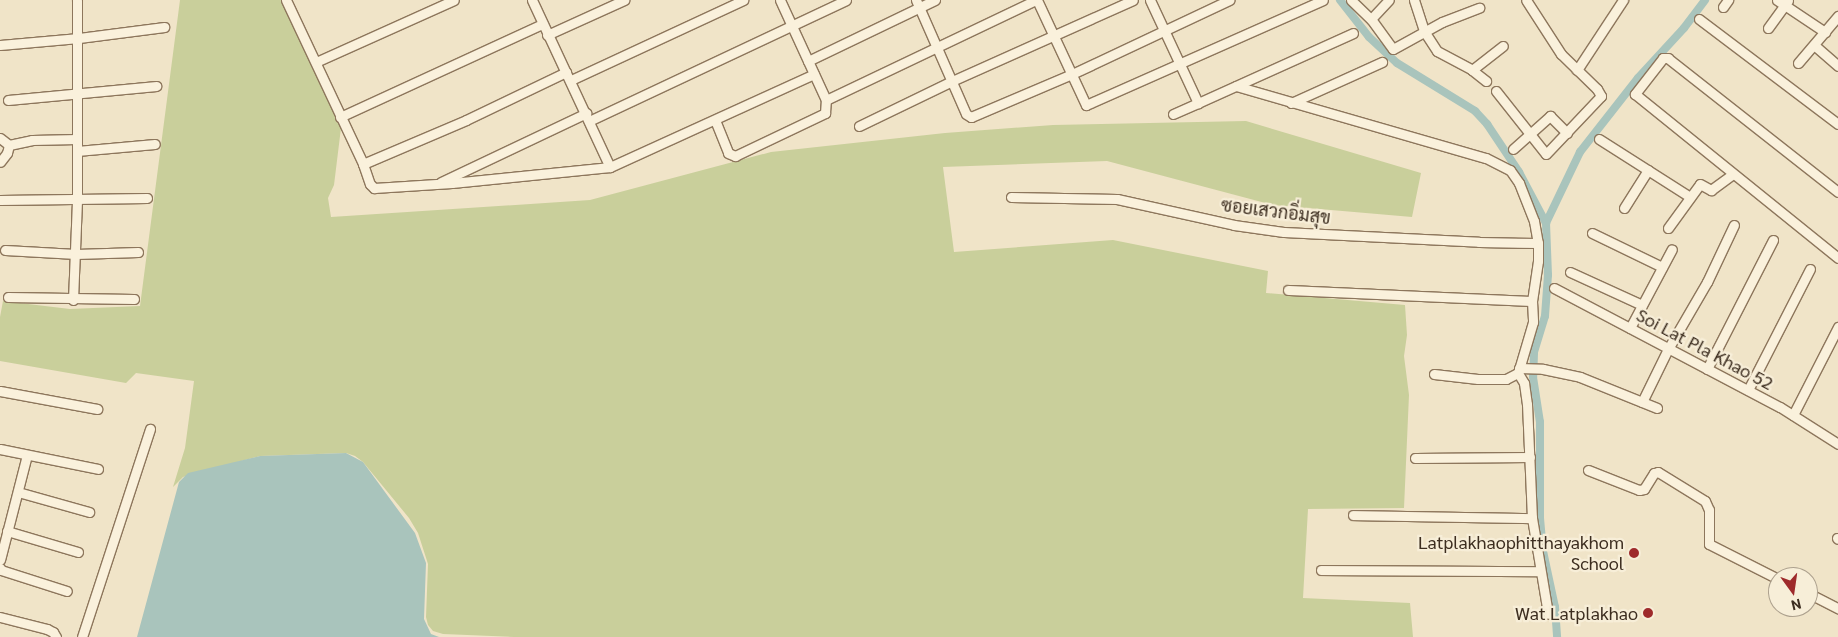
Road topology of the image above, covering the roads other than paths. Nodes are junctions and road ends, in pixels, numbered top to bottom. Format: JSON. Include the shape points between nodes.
{"nodes":[{"id":1,"x":78,"y":0,"type":"edge"},
{"id":2,"x":286,"y":0,"type":"edge"},
{"id":3,"x":454,"y":0,"type":"edge"},
{"id":4,"x":532,"y":0,"type":"edge"},
{"id":5,"x":624,"y":0,"type":"edge"},
{"id":6,"x":743,"y":0,"type":"edge"},
{"id":7,"x":780,"y":0,"type":"edge"},
{"id":8,"x":846,"y":0,"type":"edge"},
{"id":9,"x":935,"y":0,"type":"edge"},
{"id":10,"x":1037,"y":0,"type":"edge"},
{"id":11,"x":1134,"y":0,"type":"edge"},
{"id":12,"x":1150,"y":0,"type":"edge"},
{"id":13,"x":1229,"y":0,"type":"edge"},
{"id":14,"x":1323,"y":0,"type":"edge"},
{"id":15,"x":1351,"y":0,"type":"edge"},
{"id":16,"x":1388,"y":0,"type":"edge"},
{"id":17,"x":1414,"y":0,"type":"edge"},
{"id":18,"x":1526,"y":0,"type":"edge"},
{"id":19,"x":1623,"y":0,"type":"edge"},
{"id":20,"x":1783,"y":2,"type":"edge"},
{"id":21,"x":918,"y":3,"type":"edge"},
{"id":22,"x":1479,"y":8,"type":"dead end"},
{"id":23,"x":1838,"y":16,"type":"edge"},
{"id":24,"x":1371,"y":19,"type":"junction"},
{"id":25,"x":1699,"y":19,"type":"dead end"},
{"id":26,"x":542,"y":24,"type":"junction"},
{"id":27,"x":792,"y":26,"type":"junction"},
{"id":28,"x":164,"y":27,"type":"dead end"},
{"id":29,"x":1768,"y":28,"type":"dead end"},
{"id":30,"x":1164,"y":31,"type":"junction"},
{"id":31,"x":1424,"y":31,"type":"junction"},
{"id":32,"x":1826,"y":32,"type":"junction"},
{"id":33,"x":1353,"y":33,"type":"dead end"},
{"id":34,"x":548,"y":35,"type":"junction"},
{"id":35,"x":1053,"y":37,"type":"junction"},
{"id":36,"x":79,"y":38,"type":"junction"},
{"id":37,"x":0,"y":44,"type":"edge"},
{"id":38,"x":1503,"y":46,"type":"dead end"},
{"id":39,"x":1814,"y":46,"type":"junction"},
{"id":40,"x":937,"y":47,"type":"junction"},
{"id":41,"x":808,"y":61,"type":"junction"},
{"id":42,"x":316,"y":62,"type":"junction"},
{"id":43,"x":1382,"y":62,"type":"dead end"},
{"id":44,"x":1798,"y":62,"type":"dead end"},
{"id":45,"x":1180,"y":65,"type":"junction"},
{"id":46,"x":1838,"y":66,"type":"edge"},
{"id":47,"x":1472,"y":70,"type":"junction"},
{"id":48,"x":1578,"y":70,"type":"junction"},
{"id":49,"x":566,"y":72,"type":"junction"},
{"id":50,"x":814,"y":74,"type":"junction"},
{"id":51,"x":1072,"y":74,"type":"junction"},
{"id":52,"x":571,"y":80,"type":"junction"},
{"id":53,"x":952,"y":81,"type":"junction"},
{"id":54,"x":1486,"y":81,"type":"dead end"},
{"id":55,"x":156,"y":86,"type":"dead end"},
{"id":56,"x":1236,"y":86,"type":"junction"},
{"id":57,"x":1496,"y":91,"type":"dead end"},
{"id":58,"x":79,"y":94,"type":"junction"},
{"id":59,"x":8,"y":100,"type":"dead end"},
{"id":60,"x":826,"y":100,"type":"junction"},
{"id":61,"x":1198,"y":103,"type":"junction"},
{"id":62,"x":1291,"y":103,"type":"junction"},
{"id":63,"x":1173,"y":114,"type":"dead end"},
{"id":64,"x":340,"y":117,"type":"junction"},
{"id":65,"x":587,"y":117,"type":"junction"},
{"id":66,"x":715,"y":120,"type":"junction"},
{"id":67,"x":1838,"y":124,"type":"edge"},
{"id":68,"x":859,"y":126,"type":"dead end"},
{"id":69,"x":1567,"y":133,"type":"junction"},
{"id":70,"x":1529,"y":135,"type":"junction"},
{"id":71,"x":0,"y":138,"type":"edge"},
{"id":72,"x":76,"y":139,"type":"junction"},
{"id":73,"x":1599,"y":139,"type":"dead end"},
{"id":74,"x":155,"y":144,"type":"dead end"},
{"id":75,"x":9,"y":145,"type":"junction"},
{"id":76,"x":1513,"y":149,"type":"dead end"},
{"id":77,"x":77,"y":151,"type":"junction"},
{"id":78,"x":0,"y":162,"type":"edge"},
{"id":79,"x":363,"y":164,"type":"junction"},
{"id":80,"x":610,"y":167,"type":"junction"},
{"id":81,"x":1648,"y":170,"type":"junction"},
{"id":82,"x":1732,"y":175,"type":"junction"},
{"id":83,"x":436,"y":184,"type":"junction"},
{"id":84,"x":1838,"y":192,"type":"edge"},
{"id":85,"x":1011,"y":196,"type":"dead end"},
{"id":86,"x":1690,"y":197,"type":"junction"},
{"id":87,"x":147,"y":198,"type":"dead end"},
{"id":88,"x":0,"y":200,"type":"edge"},
{"id":89,"x":77,"y":201,"type":"junction"},
{"id":90,"x":1624,"y":208,"type":"dead end"},
{"id":91,"x":1734,"y":225,"type":"dead end"},
{"id":92,"x":1668,"y":228,"type":"dead end"},
{"id":93,"x":1592,"y":233,"type":"dead end"},
{"id":94,"x":1773,"y":240,"type":"dead end"},
{"id":95,"x":1538,"y":242,"type":"junction"},
{"id":96,"x":1672,"y":249,"type":"dead end"},
{"id":97,"x":5,"y":250,"type":"dead end"},
{"id":98,"x":138,"y":252,"type":"dead end"},
{"id":99,"x":76,"y":254,"type":"junction"},
{"id":100,"x":1838,"y":258,"type":"edge"},
{"id":101,"x":1662,"y":267,"type":"junction"},
{"id":102,"x":1810,"y":269,"type":"dead end"},
{"id":103,"x":1570,"y":272,"type":"dead end"},
{"id":104,"x":1554,"y":288,"type":"dead end"},
{"id":105,"x":1288,"y":290,"type":"dead end"},
{"id":106,"x":8,"y":297,"type":"dead end"},
{"id":107,"x":134,"y":299,"type":"dead end"},
{"id":108,"x":73,"y":300,"type":"junction"},
{"id":109,"x":1532,"y":301,"type":"junction"},
{"id":110,"x":1642,"y":305,"type":"junction"},
{"id":111,"x":1838,"y":327,"type":"edge"},
{"id":112,"x":1630,"y":328,"type":"junction"},
{"id":113,"x":1668,"y":349,"type":"junction"},
{"id":114,"x":1520,"y":370,"type":"junction"},
{"id":115,"x":1707,"y":370,"type":"junction"},
{"id":116,"x":1434,"y":374,"type":"dead end"},
{"id":117,"x":1748,"y":390,"type":"junction"},
{"id":118,"x":0,"y":391,"type":"edge"},
{"id":119,"x":1642,"y":402,"type":"junction"},
{"id":120,"x":1657,"y":408,"type":"dead end"},
{"id":121,"x":97,"y":409,"type":"dead end"},
{"id":122,"x":1793,"y":415,"type":"junction"},
{"id":123,"x":150,"y":429,"type":"dead end"},
{"id":124,"x":1838,"y":444,"type":"edge"},
{"id":125,"x":0,"y":449,"type":"edge"},
{"id":126,"x":27,"y":455,"type":"junction"},
{"id":127,"x":1530,"y":457,"type":"junction"},
{"id":128,"x":1415,"y":458,"type":"dead end"},
{"id":129,"x":98,"y":469,"type":"dead end"},
{"id":130,"x":1588,"y":470,"type":"dead end"},
{"id":131,"x":18,"y":492,"type":"junction"},
{"id":132,"x":89,"y":512,"type":"dead end"},
{"id":133,"x":1353,"y":515,"type":"dead end"},
{"id":134,"x":1532,"y":518,"type":"junction"},
{"id":135,"x":7,"y":531,"type":"junction"},
{"id":136,"x":78,"y":552,"type":"dead end"},
{"id":137,"x":0,"y":560,"type":"edge"},
{"id":138,"x":0,"y":568,"type":"edge"},
{"id":139,"x":1321,"y":570,"type":"dead end"},
{"id":140,"x":1539,"y":571,"type":"junction"},
{"id":141,"x":1768,"y":574,"type":"edge"},
{"id":142,"x":67,"y":591,"type":"dead end"},
{"id":143,"x":1818,"y":598,"type":"edge"},
{"id":144,"x":1838,"y":608,"type":"edge"},
{"id":145,"x":1548,"y":614,"type":"dead end"},
{"id":146,"x":0,"y":617,"type":"edge"},
{"id":147,"x":56,"y":637,"type":"edge"},
{"id":148,"x":82,"y":637,"type":"edge"}],
"edges":[{"from":1,"to":36,"type":"street"},
{"from":2,"to":42,"type":"street"},
{"from":3,"to":42,"type":"street"},
{"from":4,"to":26,"type":"street"},
{"from":5,"to":34,"type":"street"},
{"from":6,"to":52,"type":"street"},
{"from":7,"to":27,"type":"street"},
{"from":8,"to":27,"type":"street"},
{"from":9,"to":21,"type":"street"},
{"from":10,"to":35,"type":"street"},
{"from":10,"to":40,"type":"street"},
{"from":11,"to":35,"type":"street"},
{"from":12,"to":30,"type":"street"},
{"from":13,"to":30,"type":"street"},
{"from":14,"to":45,"type":"street"},
{"from":15,"to":24,"type":"street"},
{"from":16,"to":24,"type":"street"},
{"from":17,"to":31,"type":"street"},
{"from":18,"to":48,"type":"street","via":[[1561,54]]},
{"from":19,"to":48,"type":"street"},
{"from":20,"to":29,"type":"street"},
{"from":20,"to":32,"type":"street"},
{"from":21,"to":40,"type":"street"},
{"from":21,"to":41,"type":"street"},
{"from":22,"to":31,"type":"street"},
{"from":23,"to":32,"type":"street"},
{"from":24,"to":31,"type":"street","via":[[1393,49]]},
{"from":25,"to":67,"type":"street"},
{"from":26,"to":34,"type":"street"},
{"from":26,"to":64,"type":"street"},
{"from":27,"to":41,"type":"street"},
{"from":27,"to":65,"type":"street"},
{"from":28,"to":36,"type":"street"},
{"from":30,"to":45,"type":"street"},
{"from":30,"to":51,"type":"street"},
{"from":31,"to":47,"type":"street","via":[[1437,51]]},
{"from":32,"to":39,"type":"street"},
{"from":33,"to":56,"type":"street"},
{"from":34,"to":49,"type":"street"},
{"from":35,"to":51,"type":"street"},
{"from":35,"to":53,"type":"street"},
{"from":36,"to":37,"type":"street"},
{"from":36,"to":58,"type":"street"},
{"from":38,"to":47,"type":"street"},
{"from":39,"to":44,"type":"street"},
{"from":39,"to":46,"type":"street"},
{"from":40,"to":53,"type":"street"},
{"from":40,"to":60,"type":"street"},
{"from":41,"to":50,"type":"street"},
{"from":42,"to":64,"type":"street"},
{"from":43,"to":62,"type":"street"},
{"from":45,"to":51,"type":"street","via":[[1086,105]]},
{"from":45,"to":61,"type":"street"},
{"from":47,"to":54,"type":"street"},
{"from":48,"to":69,"type":"street","via":[[1600,96]]},
{"from":49,"to":52,"type":"street"},
{"from":49,"to":79,"type":"street"},
{"from":50,"to":60,"type":"street"},
{"from":50,"to":66,"type":"street"},
{"from":51,"to":53,"type":"street","via":[[971,117],[966,114]]},
{"from":52,"to":65,"type":"street"},
{"from":53,"to":68,"type":"street"},
{"from":55,"to":58,"type":"street"},
{"from":56,"to":61,"type":"street"},
{"from":56,"to":62,"type":"street"},
{"from":57,"to":70,"type":"street"},
{"from":58,"to":59,"type":"street"},
{"from":58,"to":72,"type":"street"},
{"from":60,"to":66,"type":"street","via":[[822,116],[735,156],[728,153]]},
{"from":61,"to":63,"type":"street"},
{"from":62,"to":95,"type":"street","via":[[1486,158],[1510,170],[1519,183],[1534,221]]},
{"from":64,"to":79,"type":"street"},
{"from":65,"to":80,"type":"street"},
{"from":65,"to":83,"type":"street"},
{"from":66,"to":80,"type":"street"},
{"from":69,"to":70,"type":"street","via":[[1551,116]]},
{"from":69,"to":70,"type":"street","via":[[1546,154]]},
{"from":70,"to":76,"type":"street"},
{"from":71,"to":75,"type":"street"},
{"from":72,"to":75,"type":"street","via":[[32,140]]},
{"from":72,"to":77,"type":"street"},
{"from":73,"to":81,"type":"street"},
{"from":74,"to":77,"type":"street"},
{"from":75,"to":78,"type":"street"},
{"from":77,"to":89,"type":"street"},
{"from":79,"to":83,"type":"street","via":[[374,188]]},
{"from":80,"to":83,"type":"street"},
{"from":81,"to":86,"type":"street"},
{"from":81,"to":90,"type":"street"},
{"from":82,"to":84,"type":"street","via":[[1635,96],[1663,58],[1668,58]]},
{"from":82,"to":86,"type":"street","via":[[1712,190],[1700,184]]},
{"from":82,"to":100,"type":"street"},
{"from":85,"to":95,"type":"street","name":"ซอยเสวกอิ่มสุข","via":[[1117,199],[1234,225],[1284,232]]},
{"from":86,"to":92,"type":"street"},
{"from":87,"to":89,"type":"street"},
{"from":88,"to":89,"type":"street"},
{"from":89,"to":99,"type":"street"},
{"from":91,"to":113,"type":"street","via":[[1707,282]]},
{"from":93,"to":101,"type":"street"},
{"from":94,"to":115,"type":"street"},
{"from":95,"to":109,"type":"street"},
{"from":96,"to":101,"type":"street"},
{"from":97,"to":99,"type":"street"},
{"from":98,"to":99,"type":"street"},
{"from":99,"to":108,"type":"street"},
{"from":101,"to":110,"type":"street"},
{"from":102,"to":117,"type":"street"},
{"from":103,"to":110,"type":"street"},
{"from":104,"to":112,"type":"street","name":"Soi Lat Pla Khao 52"},
{"from":105,"to":109,"type":"street"},
{"from":106,"to":108,"type":"street"},
{"from":107,"to":108,"type":"street"},
{"from":109,"to":114,"type":"street","via":[[1534,322]]},
{"from":110,"to":112,"type":"street"},
{"from":111,"to":122,"type":"street"},
{"from":112,"to":113,"type":"street","name":"Soi Lat Pla Khao 52"},
{"from":113,"to":115,"type":"street","name":"Soi Lat Pla Khao 52"},
{"from":113,"to":119,"type":"street"},
{"from":114,"to":116,"type":"street","via":[[1506,378],[1478,379]]},
{"from":114,"to":119,"type":"street","via":[[1542,368],[1580,377]]},
{"from":114,"to":127,"type":"street","via":[[1525,390]]},
{"from":115,"to":117,"type":"street","name":"Soi Lat Pla Khao 52"},
{"from":117,"to":122,"type":"street","name":"Soi Lat Pla Khao 52"},
{"from":118,"to":121,"type":"street"},
{"from":119,"to":120,"type":"street"},
{"from":122,"to":124,"type":"street","name":"Soi Lat Pla Khao 52"},
{"from":123,"to":148,"type":"street"},
{"from":125,"to":126,"type":"street"},
{"from":126,"to":129,"type":"street"},
{"from":126,"to":131,"type":"street"},
{"from":127,"to":128,"type":"street"},
{"from":127,"to":134,"type":"street"},
{"from":130,"to":141,"type":"street","via":[[1638,490],[1644,489],[1658,472],[1706,501],[1709,544]]},
{"from":131,"to":132,"type":"street"},
{"from":131,"to":135,"type":"street"},
{"from":133,"to":134,"type":"street"},
{"from":134,"to":140,"type":"street"},
{"from":135,"to":136,"type":"street"},
{"from":135,"to":137,"type":"street"},
{"from":138,"to":142,"type":"street"},
{"from":139,"to":140,"type":"street"},
{"from":140,"to":145,"type":"street"},
{"from":143,"to":144,"type":"street"},
{"from":146,"to":147,"type":"street","via":[[47,629]]}]}
